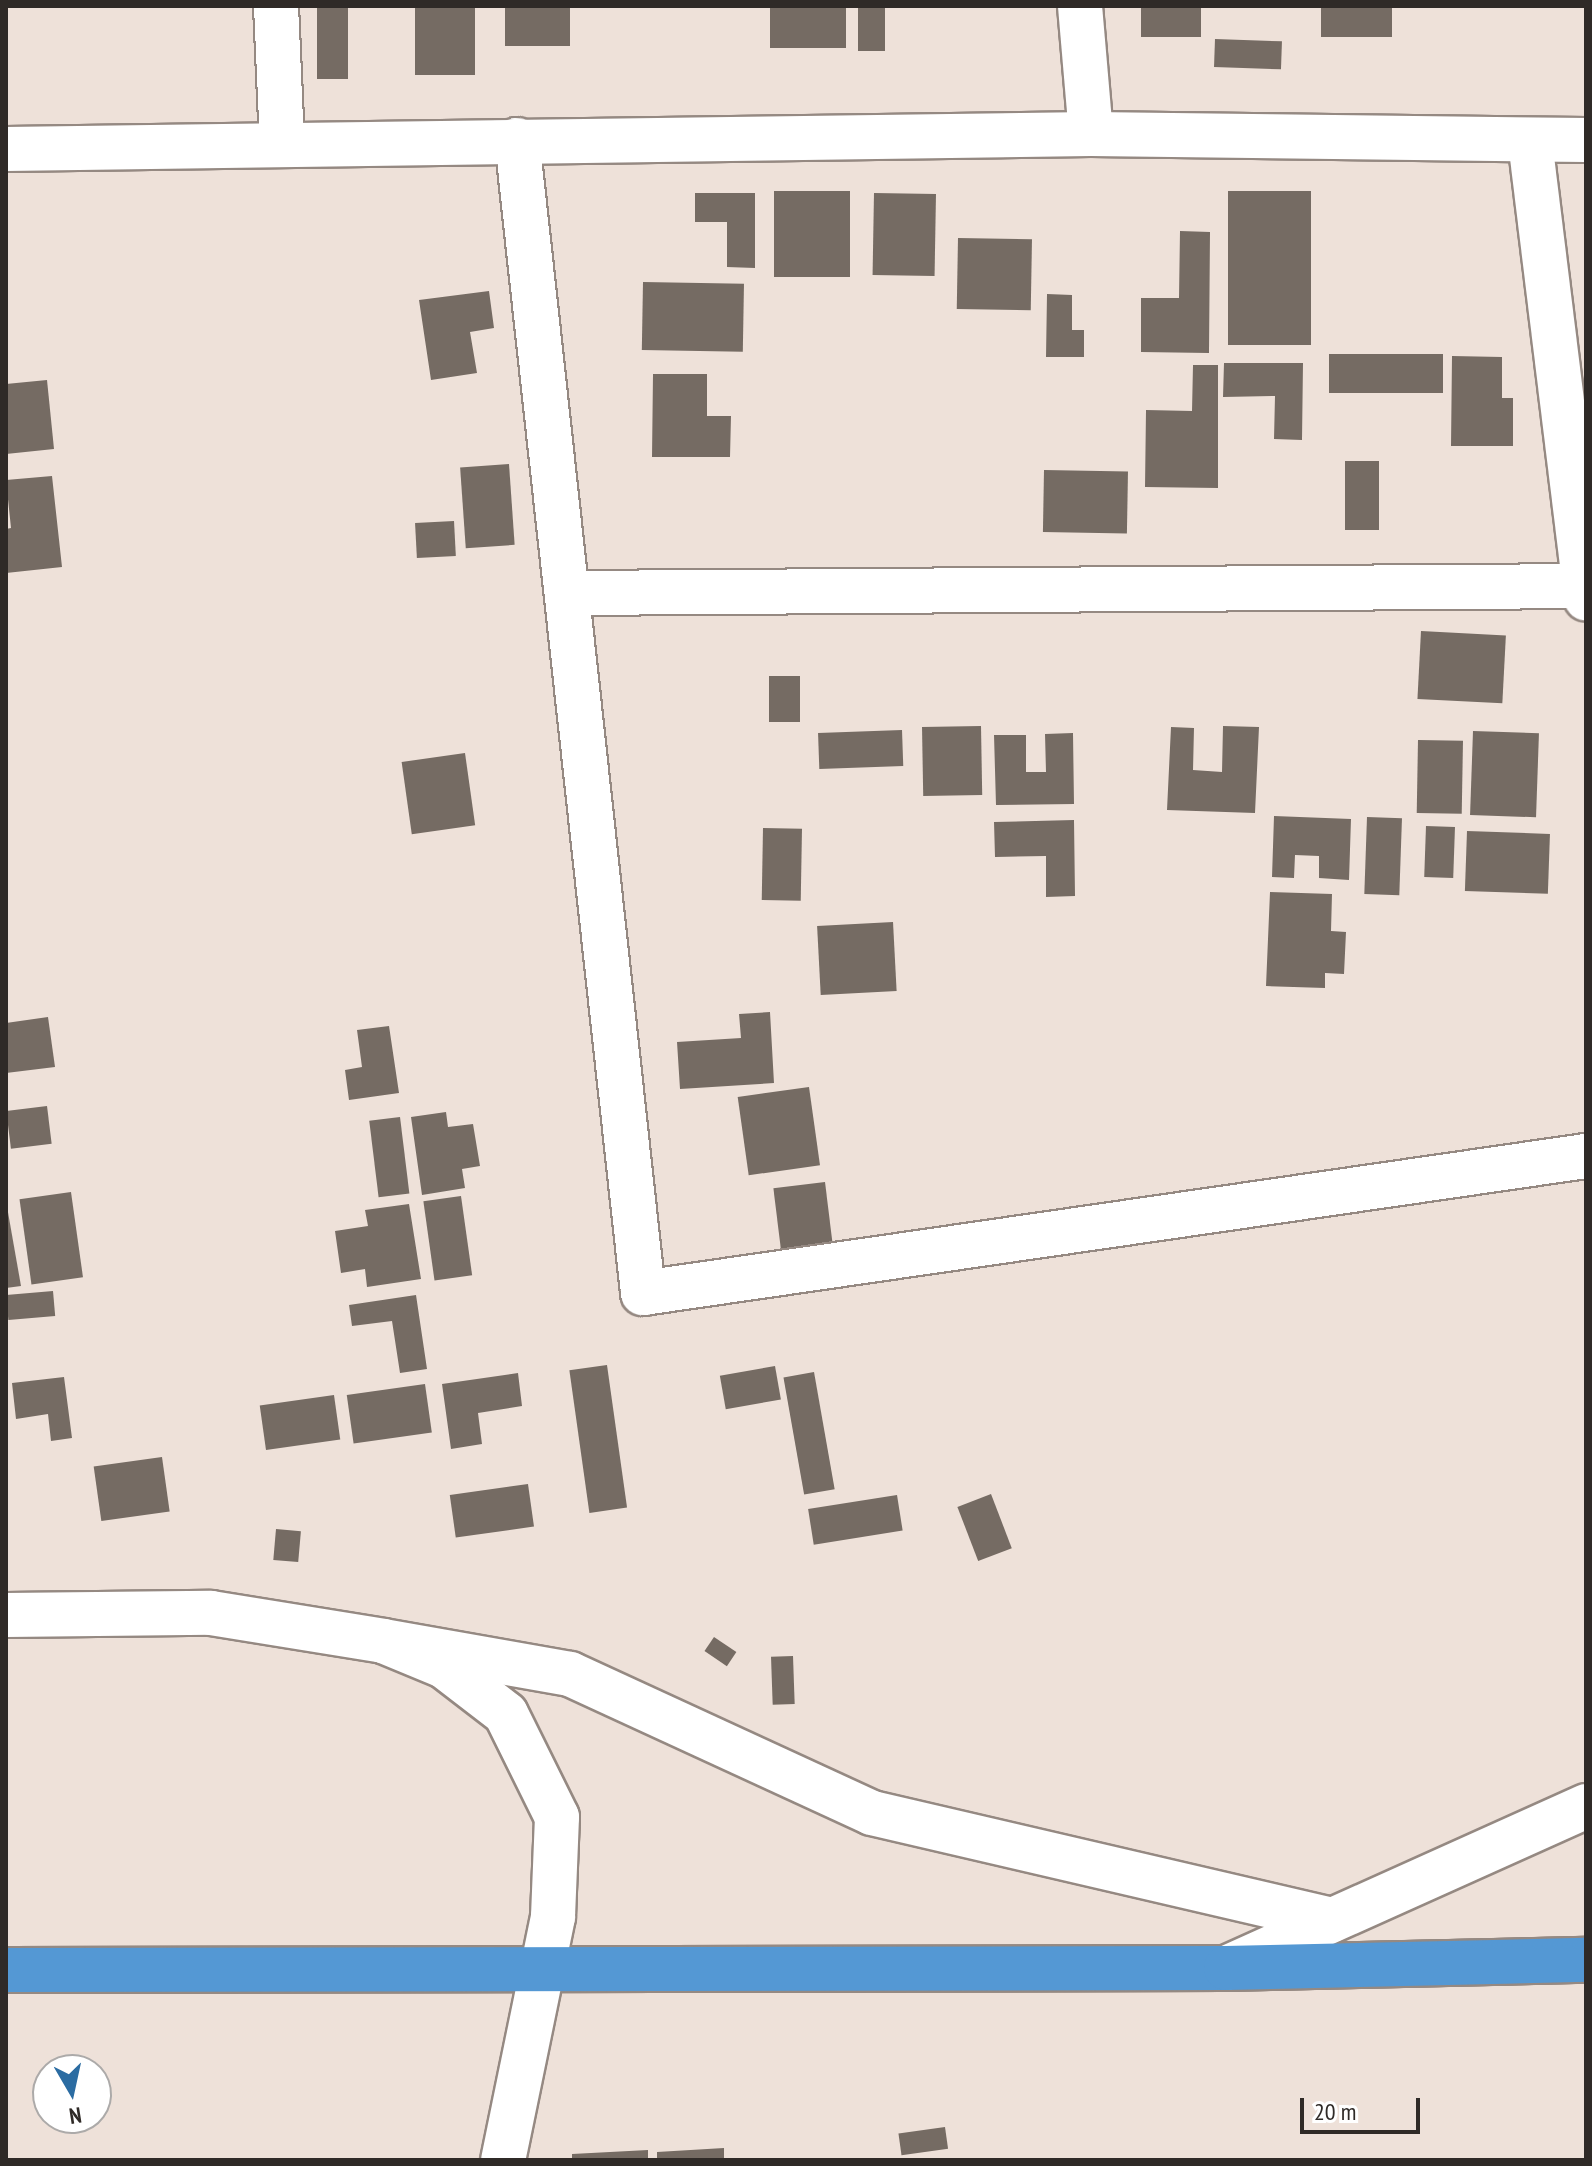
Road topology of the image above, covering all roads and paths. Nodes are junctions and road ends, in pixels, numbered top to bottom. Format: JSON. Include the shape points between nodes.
{"nodes":[{"id":1,"x":276,"y":6,"type":"edge"},
{"id":2,"x":1080,"y":6,"type":"edge"},
{"id":3,"x":1091,"y":134,"type":"junction"},
{"id":4,"x":517,"y":140,"type":"junction"},
{"id":5,"x":1586,"y":140,"type":"edge"},
{"id":6,"x":1530,"y":141,"type":"junction"},
{"id":7,"x":282,"y":144,"type":"junction"},
{"id":8,"x":6,"y":149,"type":"edge"},
{"id":9,"x":1585,"y":592,"type":"edge"},
{"id":10,"x":567,"y":593,"type":"junction"},
{"id":11,"x":1586,"y":1156,"type":"edge"},
{"id":12,"x":6,"y":1615,"type":"edge"},
{"id":13,"x":383,"y":1641,"type":"junction"},
{"id":14,"x":1586,"y":1806,"type":"edge"},
{"id":15,"x":1332,"y":1920,"type":"junction"},
{"id":16,"x":1586,"y":1960,"type":"edge"},
{"id":17,"x":1226,"y":1968,"type":"junction"},
{"id":18,"x":543,"y":1969,"type":"junction"},
{"id":19,"x":6,"y":1970,"type":"edge"},
{"id":20,"x":503,"y":2160,"type":"edge"}],
"edges":[{"from":1,"to":7,"type":"street"},
{"from":2,"to":3,"type":"street"},
{"from":3,"to":4,"type":"street"},
{"from":3,"to":6,"type":"street"},
{"from":4,"to":7,"type":"street"},
{"from":4,"to":10,"type":"street"},
{"from":5,"to":6,"type":"street"},
{"from":6,"to":9,"type":"street"},
{"from":7,"to":8,"type":"street"},
{"from":9,"to":10,"type":"street"},
{"from":10,"to":11,"type":"street","via":[[643,1293]]},
{"from":12,"to":13,"type":"street","via":[[211,1613]]},
{"from":13,"to":15,"type":"street","via":[[570,1674],[872,1813]]},
{"from":13,"to":18,"type":"street","via":[[444,1666],[506,1714],[557,1817],[553,1917]]},
{"from":14,"to":15,"type":"street"},
{"from":15,"to":17,"type":"street"},
{"from":16,"to":17,"type":"highway"},
{"from":17,"to":18,"type":"highway"},
{"from":18,"to":19,"type":"highway"},
{"from":18,"to":20,"type":"street"}]}
